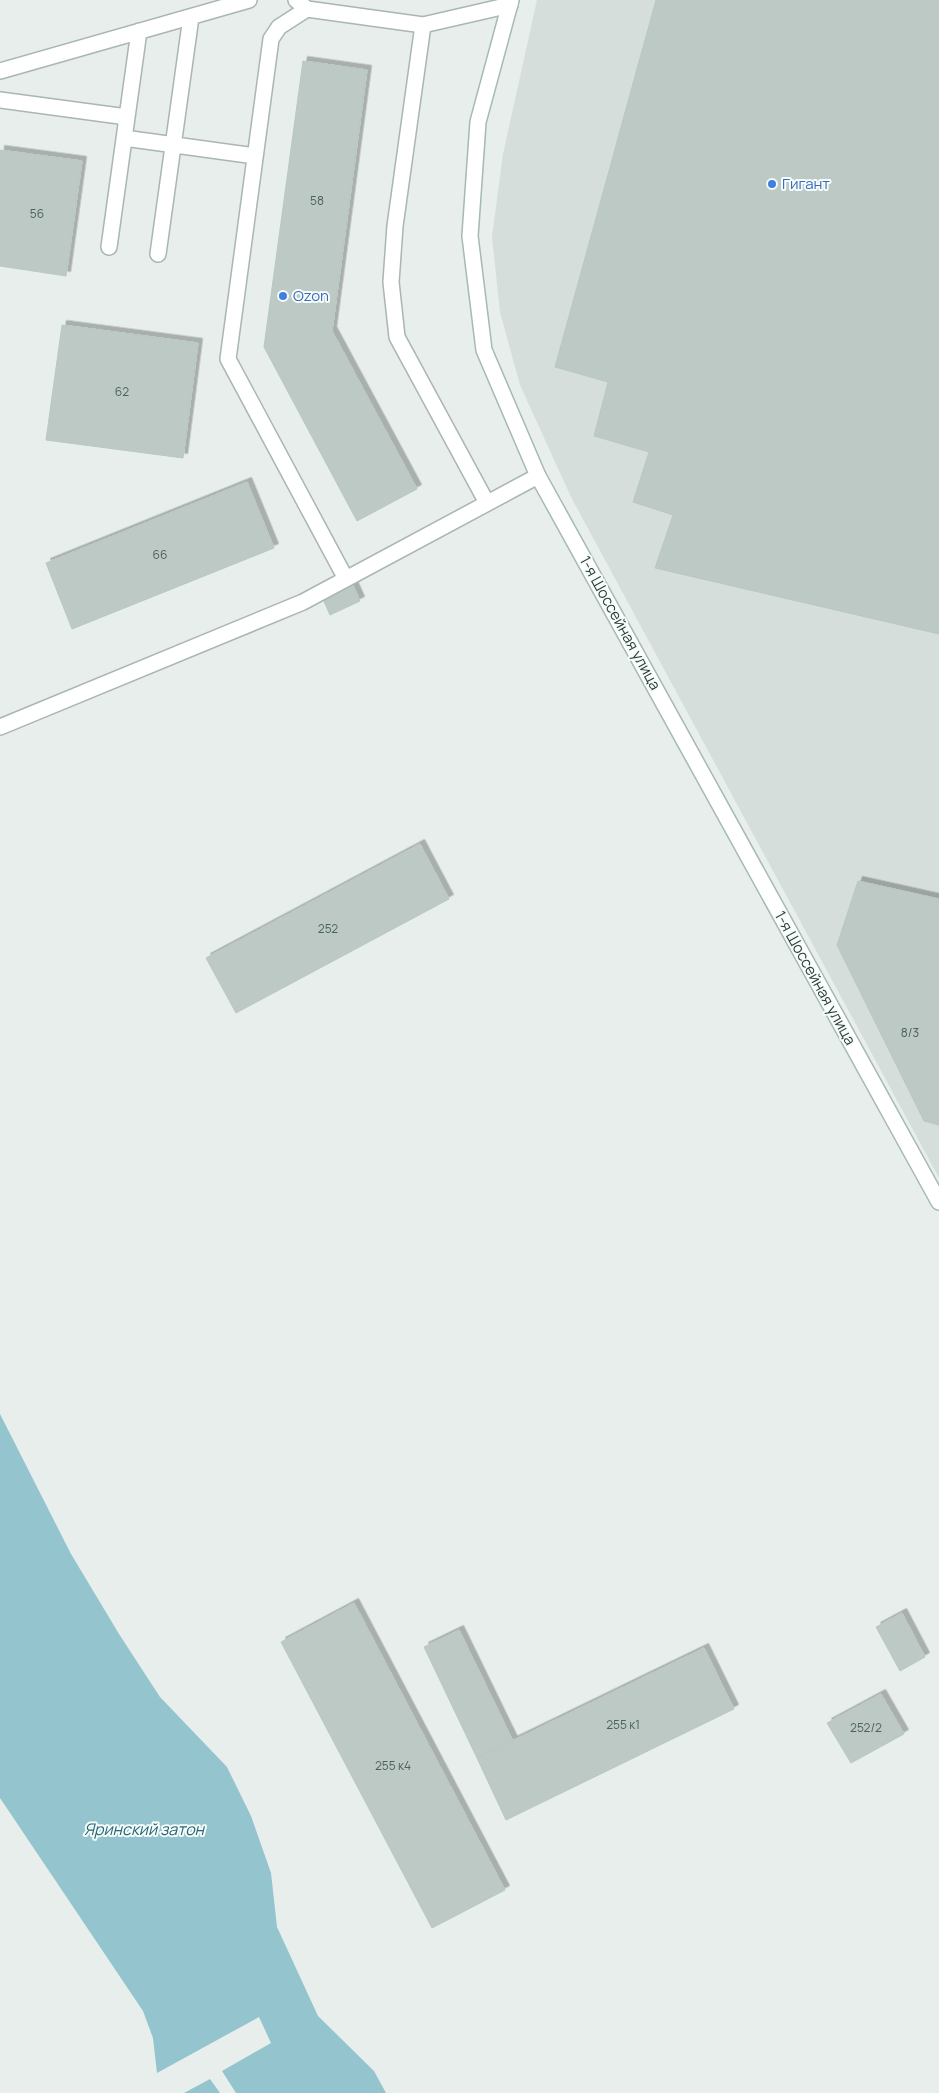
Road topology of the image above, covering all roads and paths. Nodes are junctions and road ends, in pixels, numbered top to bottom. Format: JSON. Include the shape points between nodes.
{"nodes":[{"id":1,"x":249,"y":0,"type":"edge"},
{"id":2,"x":511,"y":3,"type":"edge"},
{"id":3,"x":302,"y":5,"type":"edge"},
{"id":4,"x":191,"y":17,"type":"junction"},
{"id":5,"x":423,"y":25,"type":"junction"},
{"id":6,"x":139,"y":32,"type":"junction"},
{"id":7,"x":0,"y":71,"type":"edge"},
{"id":8,"x":0,"y":100,"type":"edge"},
{"id":9,"x":127,"y":117,"type":"junction"},
{"id":10,"x":124,"y":138,"type":"junction"},
{"id":11,"x":173,"y":145,"type":"junction"},
{"id":12,"x":255,"y":156,"type":"junction"},
{"id":13,"x":109,"y":247,"type":"dead end"},
{"id":14,"x":158,"y":254,"type":"dead end"},
{"id":15,"x":538,"y":476,"type":"junction"},
{"id":16,"x":487,"y":503,"type":"junction"},
{"id":17,"x":346,"y":579,"type":"junction"},
{"id":18,"x":0,"y":727,"type":"edge"},
{"id":19,"x":939,"y":1202,"type":"edge"}],
"edges":[{"from":1,"to":4,"type":"main road"},
{"from":2,"to":5,"type":"main road"},
{"from":2,"to":15,"type":"main road","name":"1-я Шоссейная улица","via":[[478,122],[470,236],[484,350]]},
{"from":3,"to":5,"type":"main road"},
{"from":3,"to":12,"type":"main road","via":[[279,26],[271,39]]},
{"from":4,"to":6,"type":"main road"},
{"from":4,"to":11,"type":"main road"},
{"from":5,"to":16,"type":"main road","via":[[395,226],[391,282],[397,337]]},
{"from":6,"to":7,"type":"main road"},
{"from":6,"to":9,"type":"main road"},
{"from":8,"to":9,"type":"main road"},
{"from":9,"to":10,"type":"main road"},
{"from":10,"to":11,"type":"main road"},
{"from":10,"to":13,"type":"main road"},
{"from":11,"to":12,"type":"main road"},
{"from":11,"to":14,"type":"main road"},
{"from":12,"to":17,"type":"main road","via":[[228,359]]},
{"from":15,"to":16,"type":"main road"},
{"from":15,"to":19,"type":"main road","name":"1-я Шоссейная улица"},
{"from":16,"to":17,"type":"main road"},
{"from":17,"to":18,"type":"main road","via":[[303,602]]}]}
